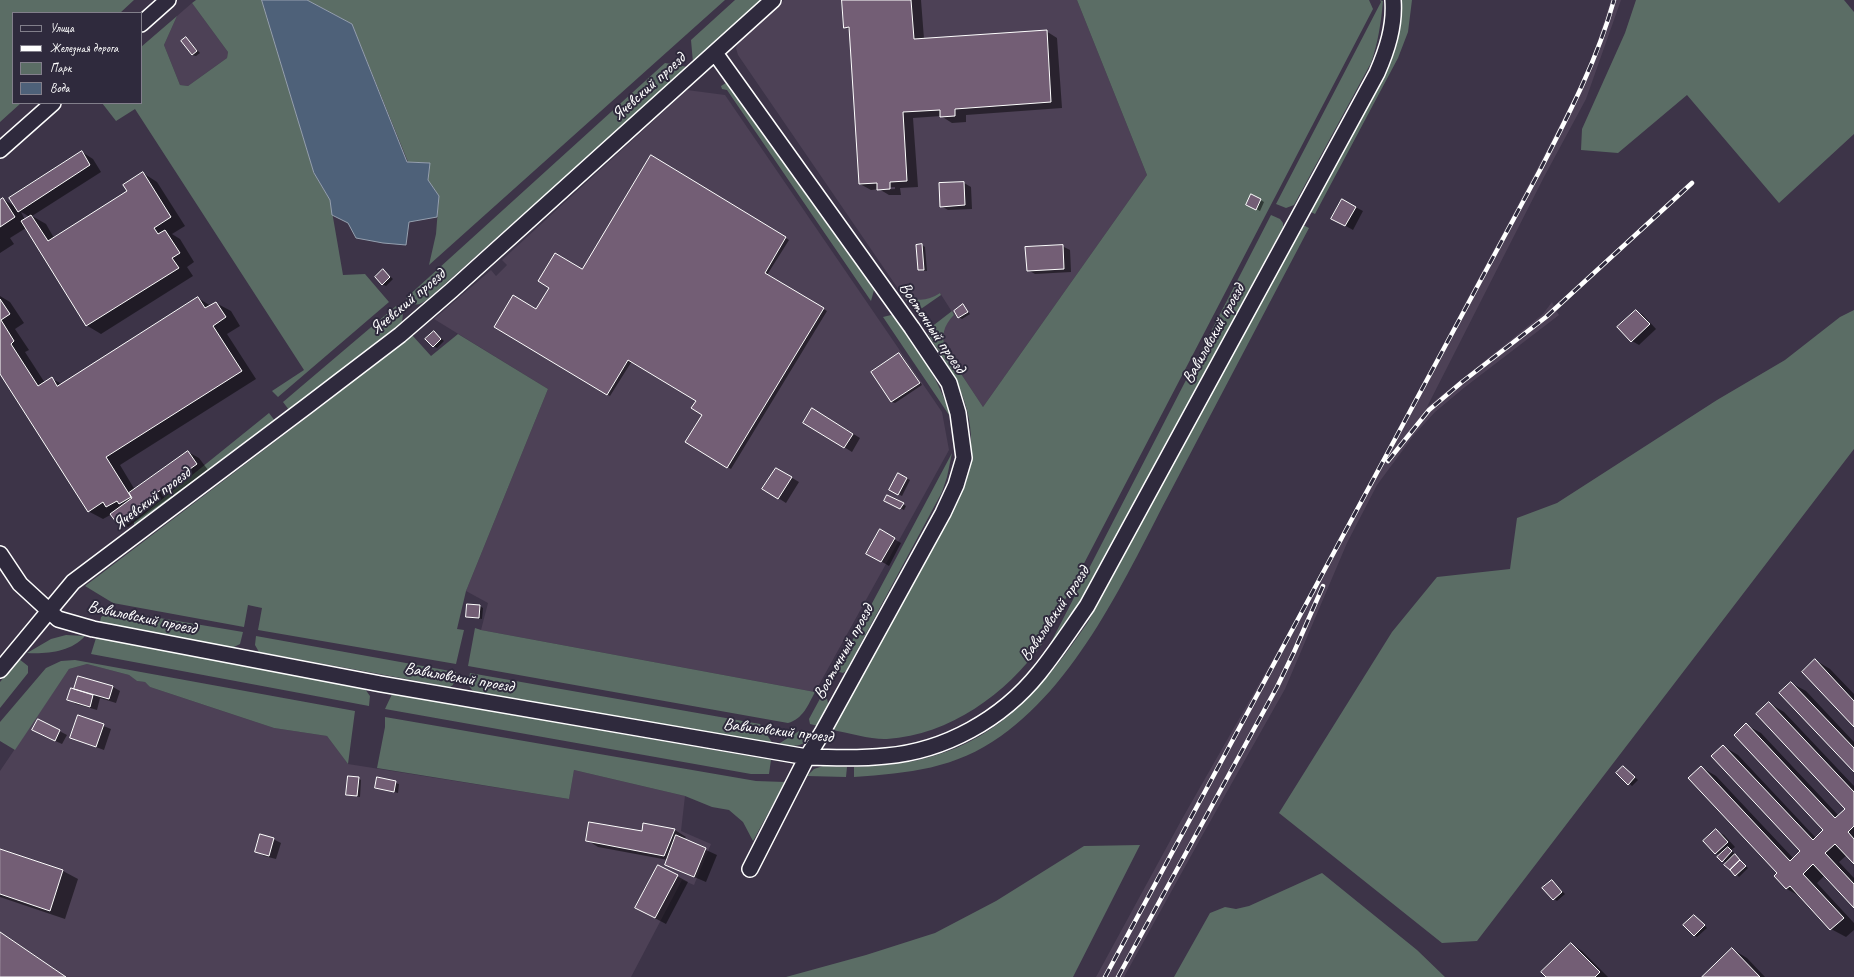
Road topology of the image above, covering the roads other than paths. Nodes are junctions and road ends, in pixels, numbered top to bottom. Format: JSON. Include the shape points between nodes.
{"nodes":[{"id":1,"x":168,"y":0,"type":"edge"},
{"id":2,"x":773,"y":0,"type":"edge"},
{"id":3,"x":1393,"y":0,"type":"edge"},
{"id":4,"x":142,"y":23,"type":"edge"},
{"id":5,"x":715,"y":52,"type":"junction"},
{"id":6,"x":52,"y":104,"type":"edge"},
{"id":7,"x":0,"y":150,"type":"edge"},
{"id":8,"x":0,"y":554,"type":"edge"},
{"id":9,"x":48,"y":610,"type":"junction"},
{"id":10,"x":0,"y":670,"type":"edge"},
{"id":11,"x":808,"y":757,"type":"junction"},
{"id":12,"x":750,"y":869,"type":"dead end"}],
"edges":[{"from":1,"to":4,"type":"street"},
{"from":2,"to":5,"type":"street","name":"Ячевский проезд"},
{"from":3,"to":11,"type":"street","name":"Вавиловский проезд","via":[[1392,29],[1377,73],[1087,606],[1039,674],[1013,701],[989,719],[962,735],[927,749],[888,756]]},
{"from":5,"to":9,"type":"street","name":"Ячевский проезд","via":[[400,335],[73,582]]},
{"from":5,"to":11,"type":"street","name":"Восточный проезд","via":[[934,360],[948,383],[958,413],[962,438],[964,458],[953,492]]},
{"from":6,"to":7,"type":"street"},
{"from":8,"to":9,"type":"street","name":"Вавиловский проезд","via":[[20,584]]},
{"from":9,"to":10,"type":"street","name":"Ячевский проезд"},
{"from":9,"to":11,"type":"street","name":"Вавиловский проезд","via":[[58,619],[92,629],[381,684]]},
{"from":11,"to":12,"type":"street","name":"Восточный проезд"}]}
